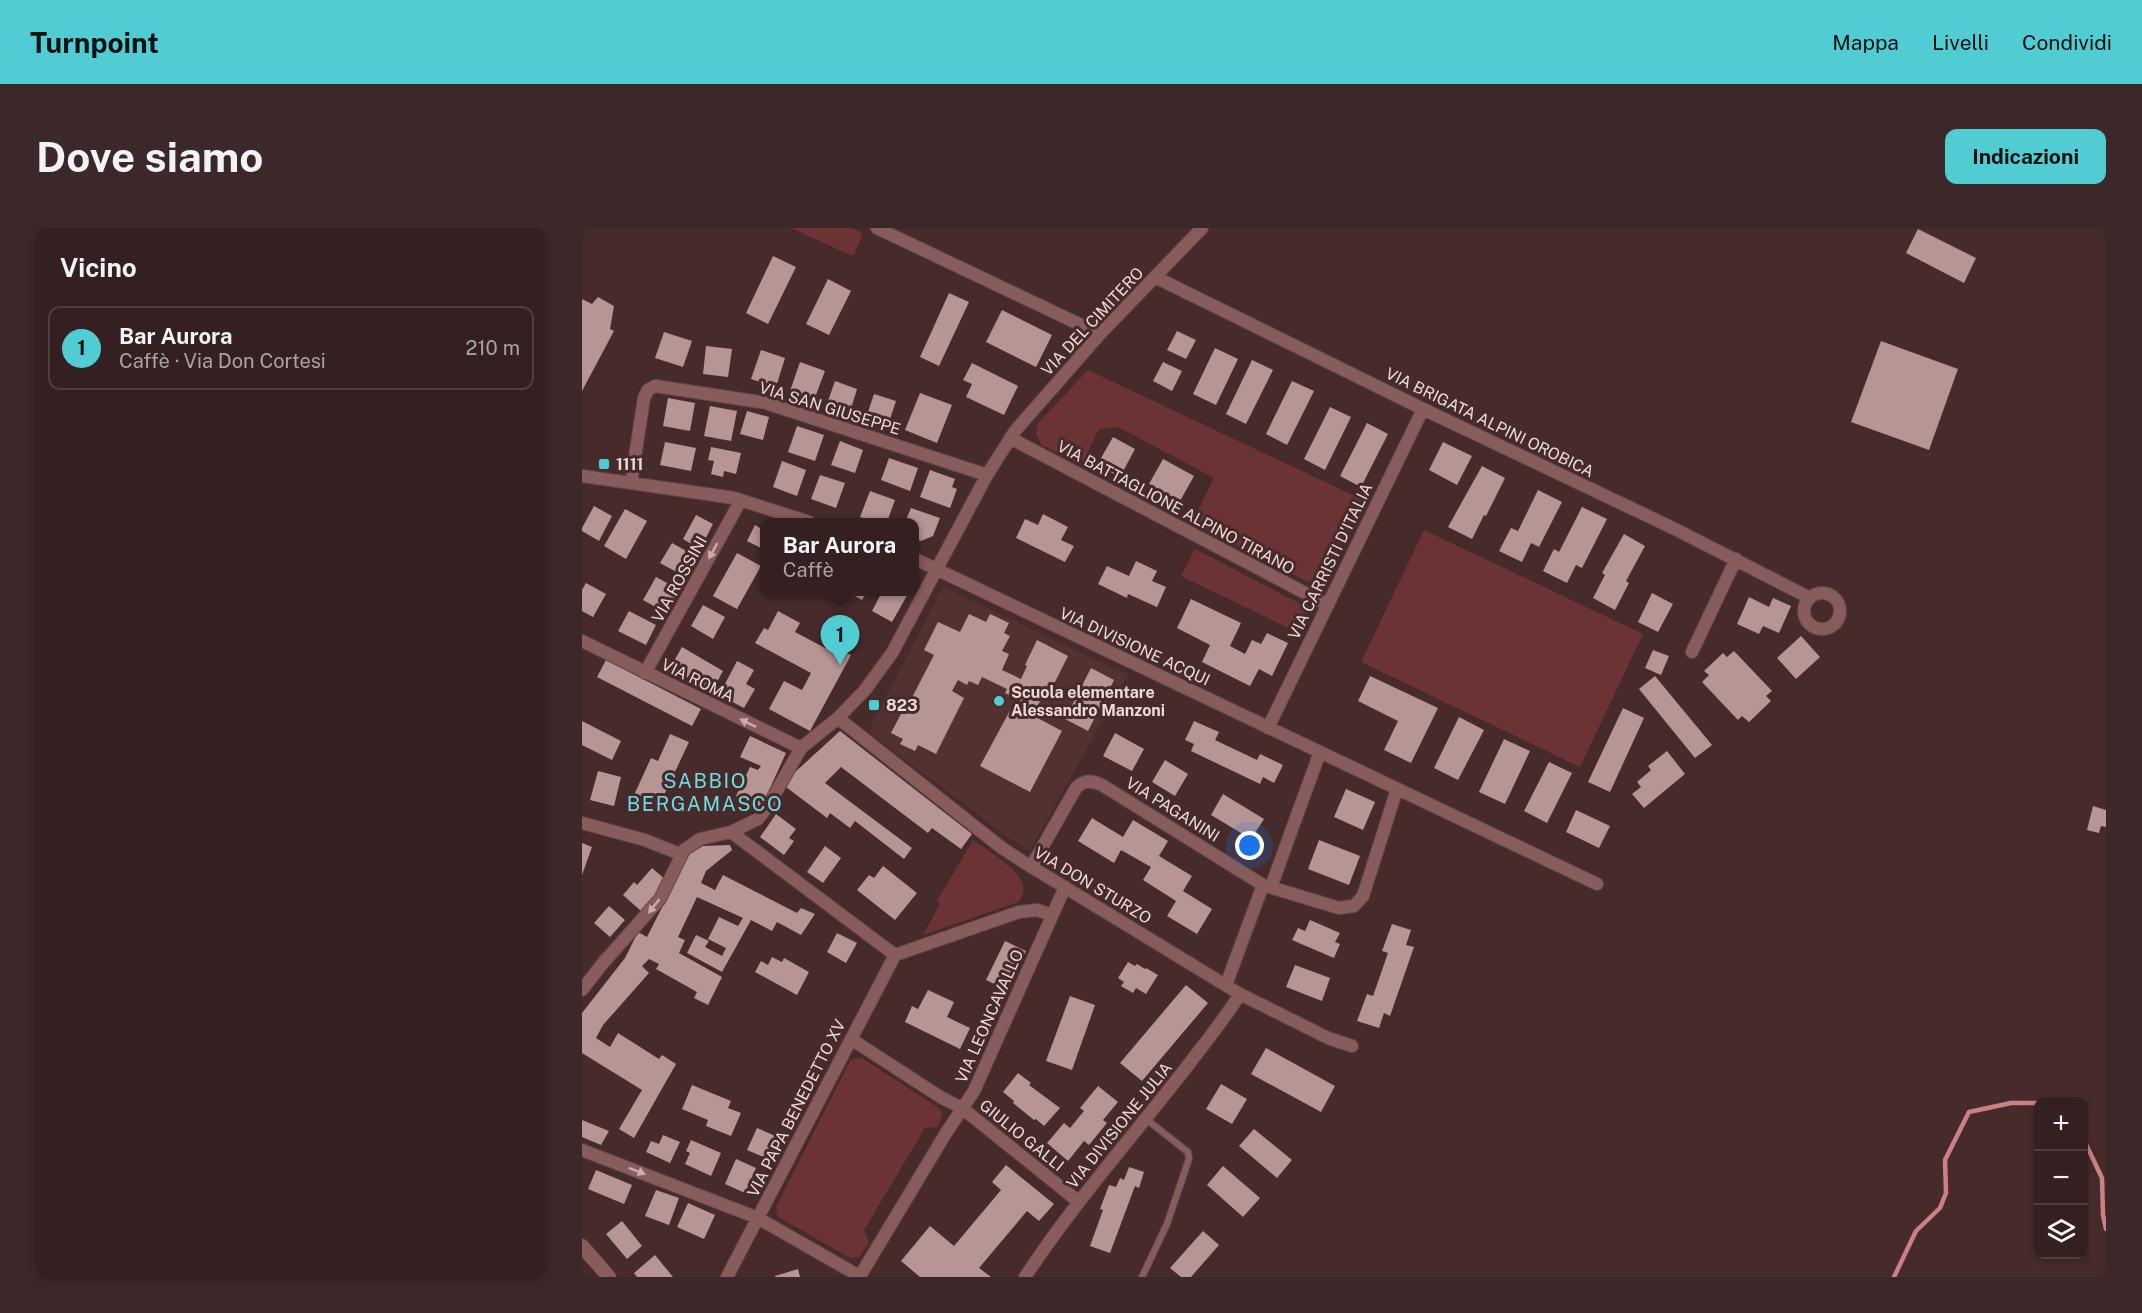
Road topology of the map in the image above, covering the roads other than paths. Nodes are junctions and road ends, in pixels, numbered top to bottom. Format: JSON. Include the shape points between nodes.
{"nodes":[{"id":1,"x":877,"y":228,"type":"edge"},
{"id":2,"x":1202,"y":228,"type":"edge"},
{"id":3,"x":1155,"y":277,"type":"junction"},
{"id":4,"x":1100,"y":334,"type":"junction"},
{"id":5,"x":1423,"y":409,"type":"junction"},
{"id":6,"x":1010,"y":438,"type":"junction"},
{"id":7,"x":987,"y":475,"type":"junction"},
{"id":8,"x":582,"y":476,"type":"edge"},
{"id":9,"x":631,"y":483,"type":"junction"},
{"id":10,"x":741,"y":500,"type":"junction"},
{"id":11,"x":797,"y":518,"type":"edge"},
{"id":12,"x":1736,"y":559,"type":"junction"},
{"id":13,"x":919,"y":561,"type":"edge"},
{"id":14,"x":937,"y":570,"type":"junction"},
{"id":15,"x":1810,"y":598,"type":"dead end"},
{"id":16,"x":1328,"y":605,"type":"junction"},
{"id":17,"x":582,"y":641,"type":"edge"},
{"id":18,"x":1692,"y":652,"type":"dead end"},
{"id":19,"x":645,"y":673,"type":"junction"},
{"id":20,"x":838,"y":718,"type":"junction"},
{"id":21,"x":1268,"y":728,"type":"junction"},
{"id":22,"x":801,"y":748,"type":"junction"},
{"id":23,"x":1320,"y":752,"type":"junction"},
{"id":24,"x":1397,"y":789,"type":"junction"},
{"id":25,"x":582,"y":823,"type":"edge"},
{"id":26,"x":731,"y":832,"type":"junction"},
{"id":27,"x":680,"y":854,"type":"junction"},
{"id":28,"x":1030,"y":867,"type":"junction"},
{"id":29,"x":1597,"y":884,"type":"dead end"},
{"id":30,"x":1267,"y":886,"type":"junction"},
{"id":31,"x":1065,"y":887,"type":"junction"},
{"id":32,"x":1052,"y":915,"type":"junction"},
{"id":33,"x":895,"y":955,"type":"junction"},
{"id":34,"x":1226,"y":985,"type":"junction"},
{"id":35,"x":582,"y":990,"type":"edge"},
{"id":36,"x":1240,"y":994,"type":"junction"},
{"id":37,"x":851,"y":1039,"type":"junction"},
{"id":38,"x":1352,"y":1046,"type":"dead end"},
{"id":39,"x":962,"y":1108,"type":"junction"},
{"id":40,"x":1146,"y":1119,"type":"junction"},
{"id":41,"x":582,"y":1150,"type":"edge"},
{"id":42,"x":1078,"y":1202,"type":"junction"},
{"id":43,"x":758,"y":1218,"type":"junction"},
{"id":44,"x":582,"y":1246,"type":"edge"},
{"id":45,"x":609,"y":1277,"type":"edge"},
{"id":46,"x":726,"y":1277,"type":"edge"},
{"id":47,"x":861,"y":1277,"type":"edge"},
{"id":48,"x":1024,"y":1277,"type":"edge"},
{"id":49,"x":1142,"y":1277,"type":"edge"}],
"edges":[{"from":1,"to":4,"type":"street"},
{"from":2,"to":3,"type":"street","name":"VIA DEL CIMITERO"},
{"from":3,"to":4,"type":"street","name":"VIA DEL CIMITERO"},
{"from":3,"to":5,"type":"street","name":"VIA BRIGATA ALPINI OROBICA"},
{"from":4,"to":6,"type":"street","name":"VIA DEL CIMITERO"},
{"from":5,"to":12,"type":"street","name":"VIA BRIGATA ALPINI OROBICA"},
{"from":5,"to":16,"type":"street","name":"VIA CARRISTI D'ITALIA"},
{"from":6,"to":7,"type":"street","name":"VIA DEL CIMITERO"},
{"from":6,"to":16,"type":"street","name":"VIA BATTAGLIONE ALPINO TIRANO"},
{"from":7,"to":9,"type":"street","name":"VIA SAN GIUSEPPE","via":[[766,404],[655,386],[644,398]]},
{"from":7,"to":14,"type":"street","name":"VIA DEL CIMITERO"},
{"from":8,"to":9,"type":"street"},
{"from":9,"to":10,"type":"street"},
{"from":10,"to":11,"type":"street"},
{"from":10,"to":19,"type":"street","name":"VIA ROSSINI","one_way":true},
{"from":12,"to":15,"type":"street","name":"VIA BRIGATA ALPINI OROBICA"},
{"from":12,"to":18,"type":"street"},
{"from":13,"to":14,"type":"street","name":"VIA DIVISIONE ACQUI"},
{"from":14,"to":20,"type":"street","name":"VIA DEL CIMITERO","via":[[892,653]]},
{"from":14,"to":21,"type":"street","name":"VIA DIVISIONE ACQUI"},
{"from":16,"to":21,"type":"street","name":"VIA CARRISTI D'ITALIA"},
{"from":17,"to":19,"type":"street","name":"VIA ROMA"},
{"from":22,"to":19,"type":"street","name":"VIA ROMA","one_way":true},
{"from":20,"to":22,"type":"street","name":"VIA DEL CIMITERO"},
{"from":20,"to":28,"type":"street","name":"VIA DON STURZO"},
{"from":21,"to":23,"type":"street","name":"VIA DIVISIONE ACQUI"},
{"from":22,"to":26,"type":"street","via":[[763,813]]},
{"from":23,"to":24,"type":"street","name":"VIA DIVISIONE ACQUI"},
{"from":23,"to":30,"type":"street"},
{"from":24,"to":29,"type":"street","name":"VIA DIVISIONE ACQUI"},
{"from":24,"to":30,"type":"street","name":"VIA PAGANINI","via":[[1358,903],[1335,907]]},
{"from":25,"to":27,"type":"street"},
{"from":26,"to":27,"type":"street","via":[[700,839]]},
{"from":26,"to":33,"type":"street"},
{"from":27,"to":35,"type":"street","one_way":true,"via":[[669,884],[656,904]]},
{"from":28,"to":30,"type":"street","name":"VIA PAGANINI","via":[[1076,788],[1092,781]]},
{"from":28,"to":31,"type":"street","name":"VIA DON STURZO"},
{"from":30,"to":34,"type":"street"},
{"from":31,"to":32,"type":"street","name":"VIA LEONCAVALLO"},
{"from":31,"to":34,"type":"street","name":"VIA DON STURZO"},
{"from":32,"to":33,"type":"street","via":[[1037,910],[1019,912]]},
{"from":32,"to":39,"type":"street","name":"VIA LEONCAVALLO","via":[[974,1091]]},
{"from":33,"to":37,"type":"street","name":"VIA PAPA BENEDETTO XV"},
{"from":34,"to":36,"type":"street","name":"VIA DON STURZO"},
{"from":36,"to":38,"type":"street","name":"VIA DON STURZO"},
{"from":36,"to":40,"type":"street","name":"VIA DIVISIONE JULIA"},
{"from":37,"to":39,"type":"street","name":"GIULIO GALLI"},
{"from":37,"to":43,"type":"street","name":"VIA PAPA BENEDETTO XV"},
{"from":39,"to":42,"type":"street","name":"GIULIO GALLI"},
{"from":39,"to":47,"type":"street","name":"VIA LEONCAVALLO"},
{"from":40,"to":42,"type":"street","name":"VIA DIVISIONE JULIA"},
{"from":40,"to":49,"type":"lane","via":[[1188,1152],[1189,1160],[1167,1224]]},
{"from":41,"to":43,"type":"street","one_way":true},
{"from":42,"to":48,"type":"street","name":"VIA DIVISIONE JULIA"},
{"from":43,"to":46,"type":"street","name":"VIA PAPA BENEDETTO XV"},
{"from":43,"to":47,"type":"street"},
{"from":44,"to":45,"type":"street"}]}
